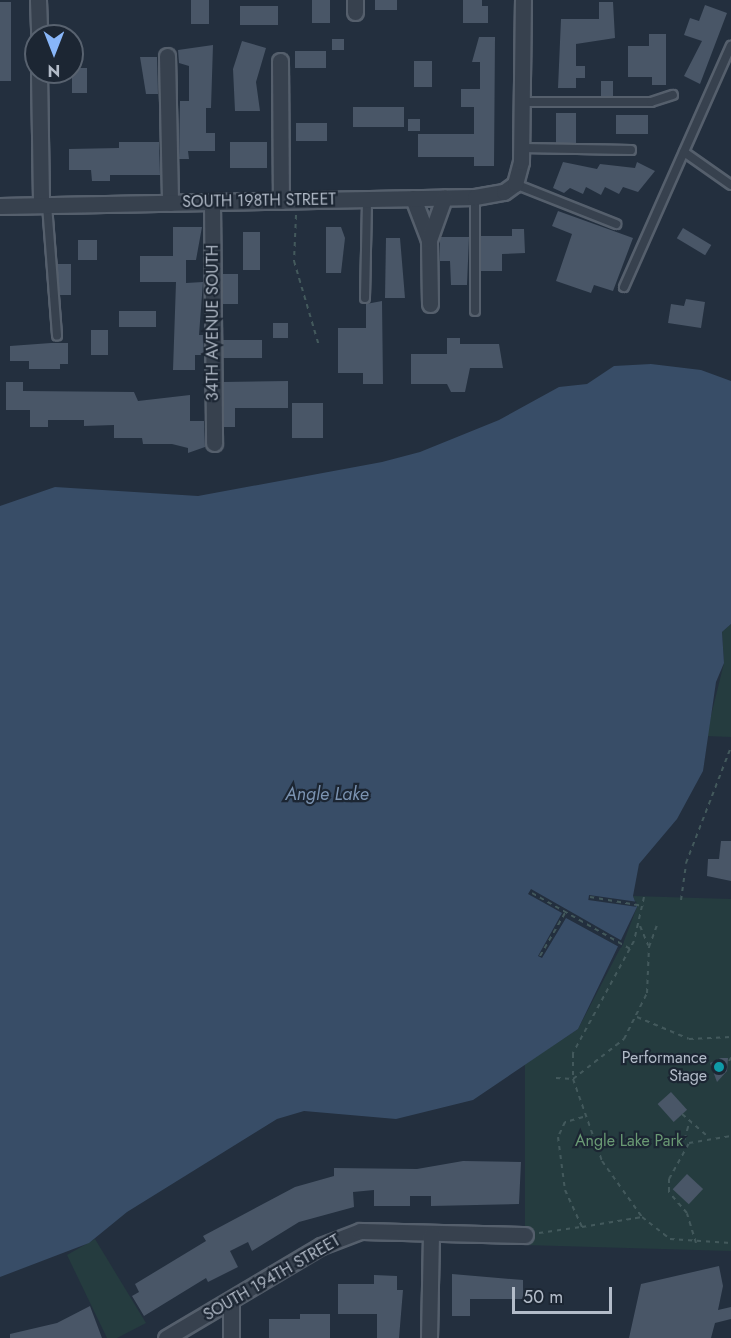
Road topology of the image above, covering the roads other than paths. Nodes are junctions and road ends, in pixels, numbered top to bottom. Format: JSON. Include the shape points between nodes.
{"nodes":[{"id":1,"x":38,"y":0,"type":"edge"},
{"id":2,"x":522,"y":0,"type":"edge"},
{"id":3,"x":39,"y":24,"type":"edge"},
{"id":4,"x":731,"y":46,"type":"edge"},
{"id":5,"x":167,"y":56,"type":"dead end"},
{"id":6,"x":280,"y":61,"type":"dead end"},
{"id":7,"x":728,"y":62,"type":"edge"},
{"id":8,"x":39,"y":84,"type":"edge"},
{"id":9,"x":673,"y":95,"type":"dead end"},
{"id":10,"x":522,"y":102,"type":"junction"},
{"id":11,"x":522,"y":148,"type":"junction"},
{"id":12,"x":631,"y":150,"type":"dead end"},
{"id":13,"x":684,"y":152,"type":"junction"},
{"id":14,"x":515,"y":184,"type":"junction"},
{"id":15,"x":731,"y":185,"type":"edge"},
{"id":16,"x":475,"y":197,"type":"junction"},
{"id":17,"x":413,"y":198,"type":"junction"},
{"id":18,"x":444,"y":198,"type":"junction"},
{"id":19,"x":367,"y":199,"type":"junction"},
{"id":20,"x":289,"y":201,"type":"junction"},
{"id":21,"x":212,"y":202,"type":"junction"},
{"id":22,"x":170,"y":203,"type":"junction"},
{"id":23,"x":44,"y":205,"type":"junction"},
{"id":24,"x":0,"y":206,"type":"edge"},
{"id":25,"x":616,"y":224,"type":"dead end"},
{"id":26,"x":429,"y":240,"type":"junction"},
{"id":27,"x":624,"y":287,"type":"dead end"},
{"id":28,"x":365,"y":298,"type":"dead end"},
{"id":29,"x":430,"y":304,"type":"dead end"},
{"id":30,"x":475,"y":311,"type":"dead end"},
{"id":31,"x":57,"y":336,"type":"dead end"},
{"id":32,"x":214,"y":443,"type":"dead end"},
{"id":33,"x":431,"y":1234,"type":"junction"},
{"id":34,"x":525,"y":1234,"type":"road end"},
{"id":35,"x":231,"y":1304,"type":"junction"},
{"id":36,"x":166,"y":1338,"type":"edge"},
{"id":37,"x":231,"y":1338,"type":"edge"},
{"id":38,"x":429,"y":1338,"type":"edge"}],
"edges":[{"from":1,"to":3,"type":"street"},
{"from":2,"to":10,"type":"street"},
{"from":4,"to":7,"type":"lane"},
{"from":5,"to":22,"type":"street"},
{"from":6,"to":20,"type":"street"},
{"from":7,"to":13,"type":"lane"},
{"from":8,"to":23,"type":"street"},
{"from":9,"to":10,"type":"lane","via":[[651,102]]},
{"from":10,"to":11,"type":"street"},
{"from":11,"to":12,"type":"lane"},
{"from":11,"to":14,"type":"street"},
{"from":13,"to":15,"type":"lane"},
{"from":13,"to":27,"type":"lane"},
{"from":14,"to":16,"type":"street","name":"SOUTH 198TH STREET"},
{"from":14,"to":25,"type":"lane"},
{"from":16,"to":18,"type":"street","name":"SOUTH 198TH STREET"},
{"from":16,"to":30,"type":"lane"},
{"from":17,"to":18,"type":"street","name":"SOUTH 198TH STREET"},
{"from":17,"to":19,"type":"street","name":"SOUTH 198TH STREET"},
{"from":17,"to":26,"type":"street"},
{"from":18,"to":26,"type":"street"},
{"from":19,"to":20,"type":"street","name":"SOUTH 198TH STREET"},
{"from":19,"to":28,"type":"lane"},
{"from":20,"to":21,"type":"street","name":"SOUTH 198TH STREET"},
{"from":21,"to":22,"type":"street","name":"SOUTH 198TH STREET"},
{"from":21,"to":32,"type":"street","name":"34TH AVENUE SOUTH"},
{"from":22,"to":23,"type":"street","name":"SOUTH 198TH STREET"},
{"from":23,"to":24,"type":"street","name":"SOUTH 198TH STREET"},
{"from":23,"to":31,"type":"lane"},
{"from":26,"to":29,"type":"street"},
{"from":33,"to":34,"type":"street","name":"SOUTH 194TH STREET"},
{"from":33,"to":35,"type":"street","name":"SOUTH 194TH STREET","via":[[380,1230],[343,1236]]},
{"from":33,"to":38,"type":"street"},
{"from":35,"to":36,"type":"street","name":"SOUTH 194TH STREET"},
{"from":35,"to":37,"type":"street"}]}
